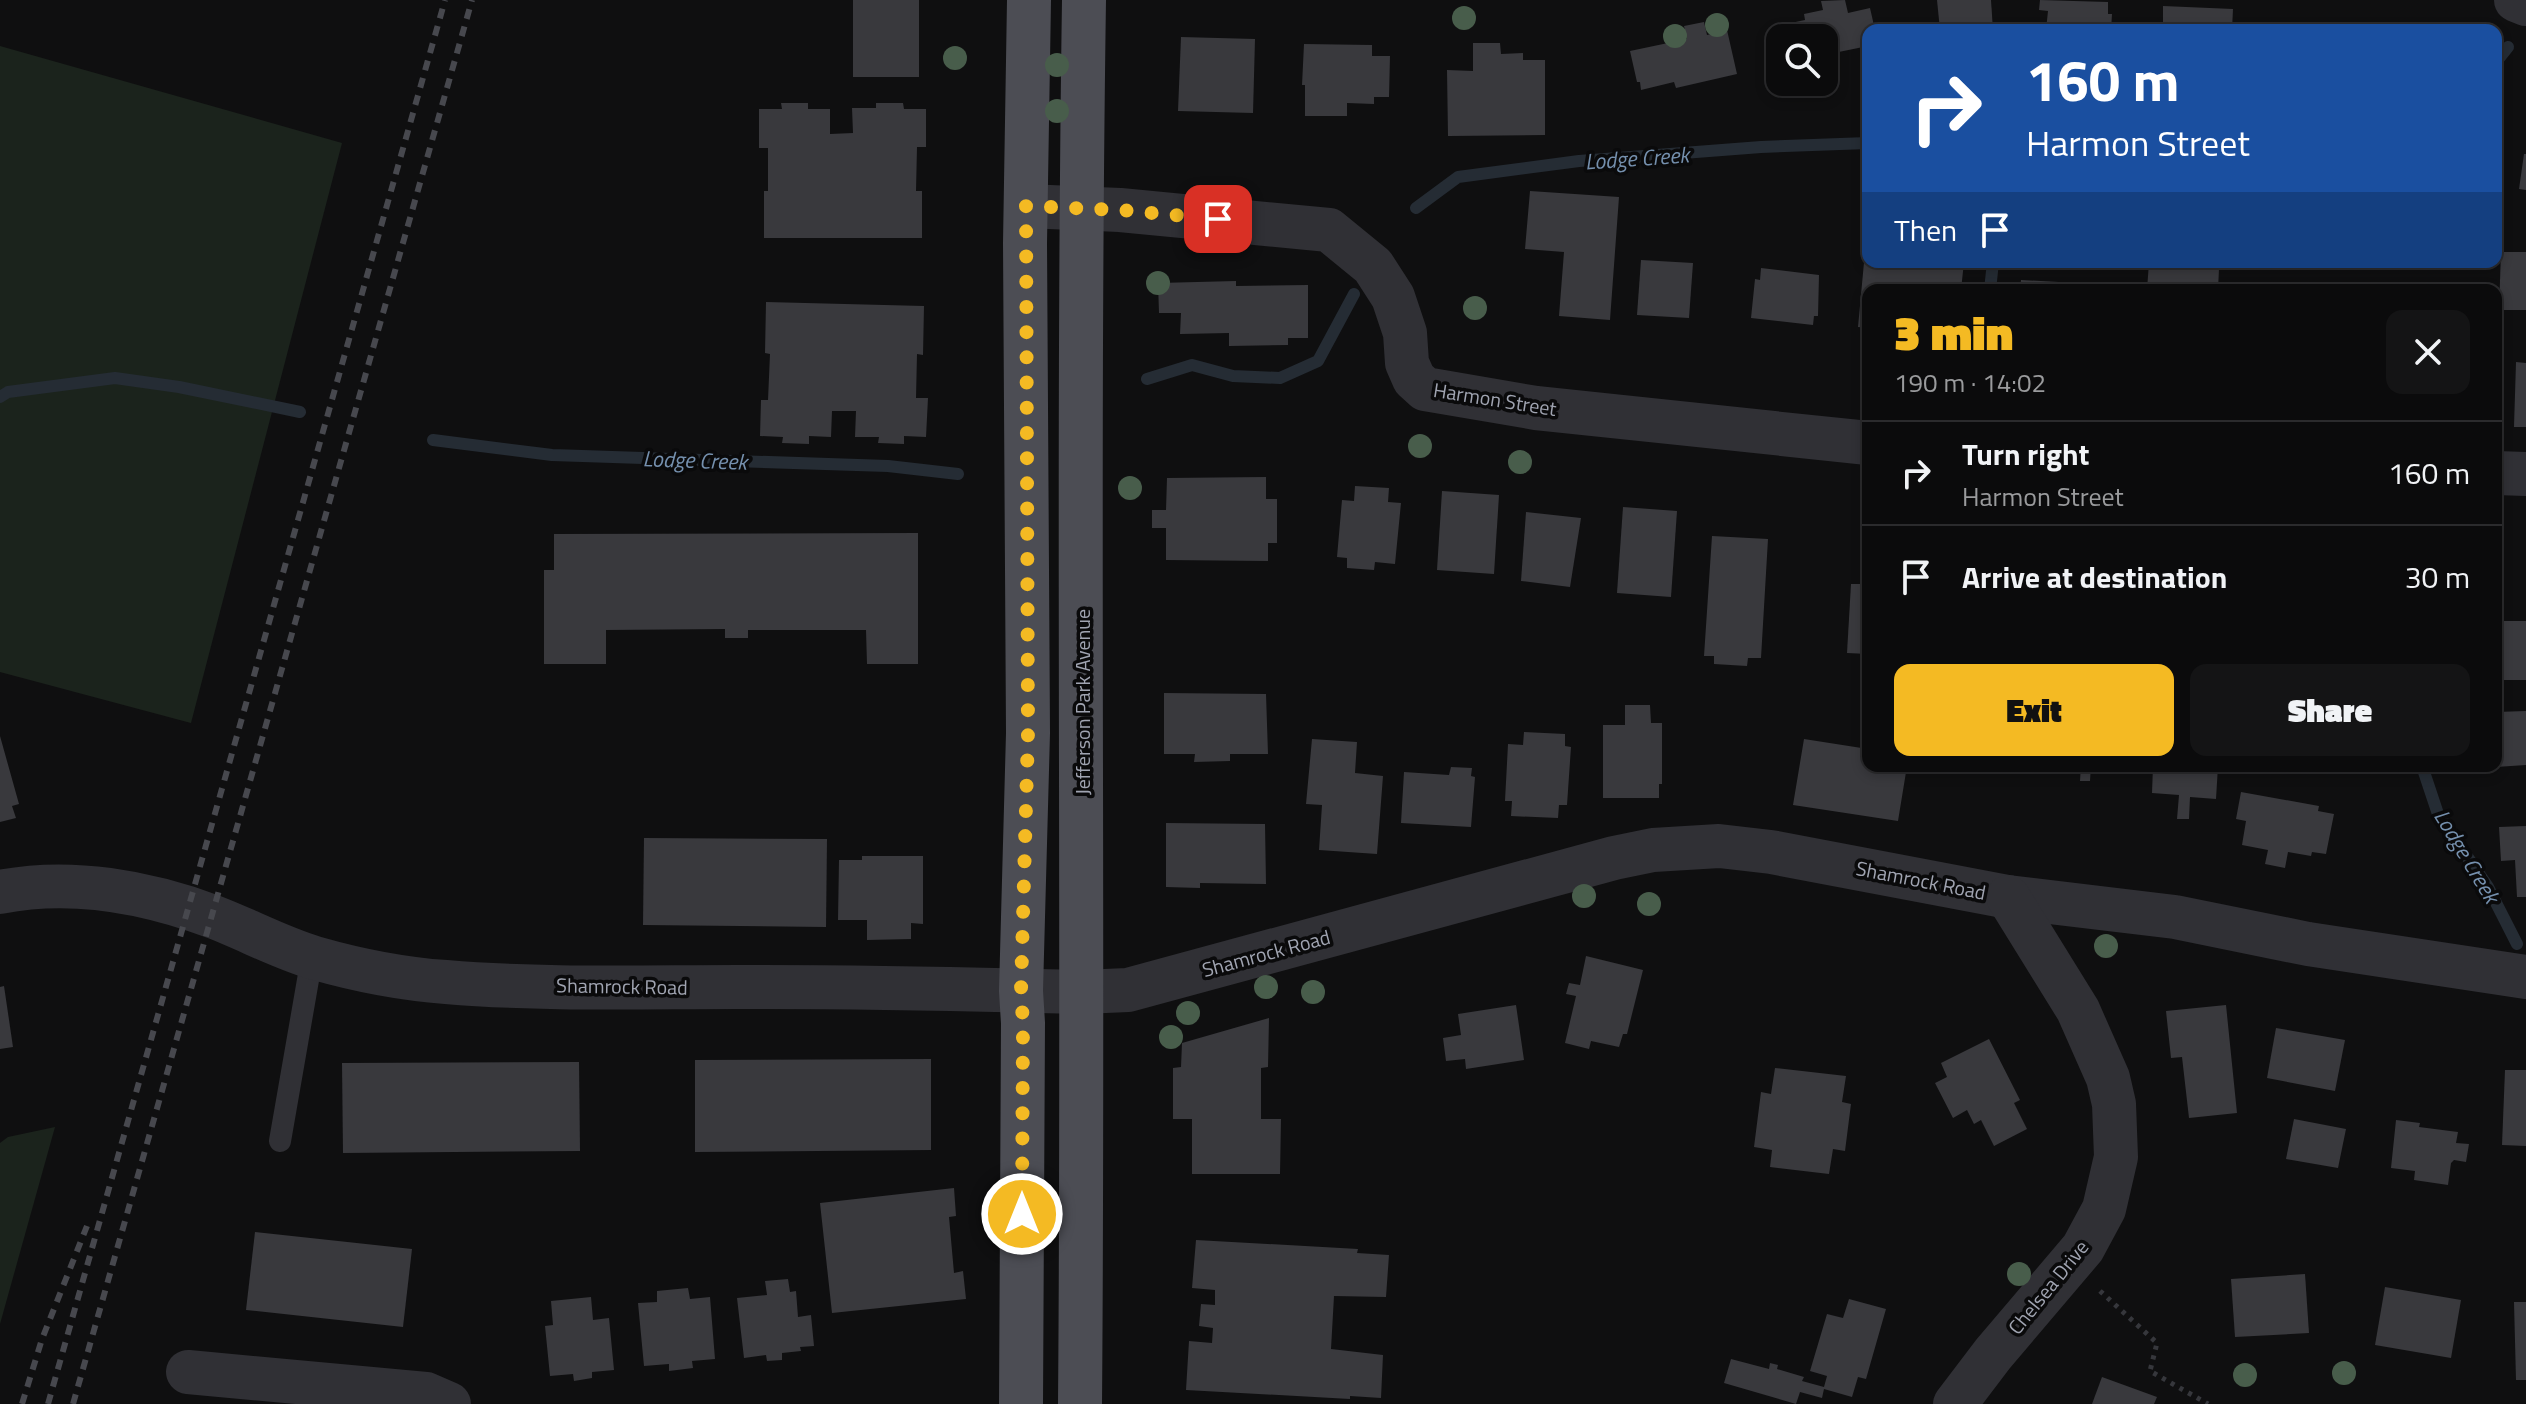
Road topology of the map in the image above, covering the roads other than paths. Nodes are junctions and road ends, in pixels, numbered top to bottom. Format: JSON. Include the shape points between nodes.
{"nodes":[{"id":1,"x":1029,"y":0,"type":"edge"},
{"id":2,"x":1084,"y":0,"type":"edge"},
{"id":3,"x":2516,"y":0,"type":"edge"},
{"id":4,"x":2526,"y":4,"type":"edge"},
{"id":5,"x":1026,"y":206,"type":"junction"},
{"id":6,"x":1081,"y":209,"type":"junction"},
{"id":7,"x":1862,"y":442,"type":"edge"},
{"id":8,"x":2502,"y":473,"type":"edge"},
{"id":9,"x":2526,"y":474,"type":"edge"},
{"id":10,"x":0,"y":892,"type":"edge"},
{"id":11,"x":2008,"y":897,"type":"junction"},
{"id":12,"x":312,"y":957,"type":"junction"},
{"id":13,"x":2526,"y":977,"type":"edge"},
{"id":14,"x":1021,"y":991,"type":"junction"},
{"id":15,"x":1082,"y":992,"type":"junction"},
{"id":16,"x":280,"y":1141,"type":"dead end"},
{"id":17,"x":188,"y":1372,"type":"dead end"},
{"id":18,"x":449,"y":1404,"type":"edge"},
{"id":19,"x":1021,"y":1404,"type":"edge"},
{"id":20,"x":1080,"y":1404,"type":"edge"},
{"id":21,"x":1955,"y":1404,"type":"edge"}],
"edges":[{"from":1,"to":5,"type":"main road"},
{"from":2,"to":6,"type":"main road","name":"Jefferson Park Avenue"},
{"from":3,"to":4,"type":"street"},
{"from":5,"to":6,"type":"street","name":"Harmon Street"},
{"from":5,"to":14,"type":"main road","via":[[1028,733]]},
{"from":6,"to":7,"type":"street","name":"Harmon Street","via":[[1329,230],[1373,266],[1393,297],[1405,333],[1407,363],[1425,389],[1536,408]]},
{"from":6,"to":15,"type":"main road","name":"Jefferson Park Avenue"},
{"from":8,"to":9,"type":"street"},
{"from":10,"to":12,"type":"street","name":"Shamrock Road","via":[[67,886],[124,892],[212,916]]},
{"from":11,"to":13,"type":"street","name":"Shamrock Road","via":[[2175,917],[2308,944]]},
{"from":11,"to":15,"type":"street","name":"Shamrock Road","via":[[1771,852],[1719,846],[1653,850],[1128,990]]},
{"from":11,"to":21,"type":"street","name":"Chelsea Drive","via":[[2078,1010],[2108,1078],[2116,1157],[2104,1209],[2083,1248]]},
{"from":12,"to":14,"type":"street","name":"Shamrock Road","via":[[445,982]]},
{"from":12,"to":16,"type":"lane"},
{"from":14,"to":15,"type":"street","name":"Shamrock Road"},
{"from":14,"to":19,"type":"main road"},
{"from":15,"to":20,"type":"main road","name":"Jefferson Park Avenue"},
{"from":17,"to":18,"type":"street","via":[[426,1394]]}]}
